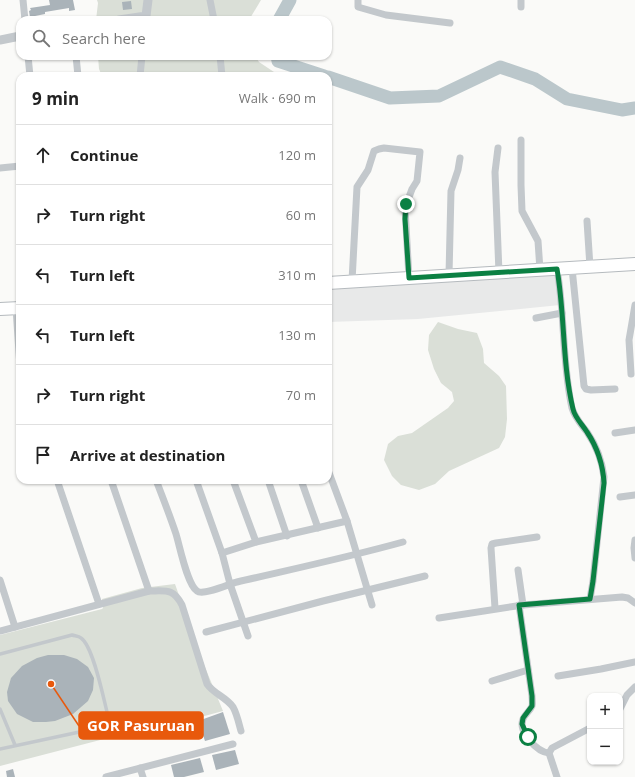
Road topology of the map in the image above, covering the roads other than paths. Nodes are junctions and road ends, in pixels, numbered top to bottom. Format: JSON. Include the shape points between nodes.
{"nodes":[{"id":1,"x":24,"y":0,"type":"edge"},
{"id":2,"x":148,"y":0,"type":"edge"},
{"id":3,"x":210,"y":0,"type":"edge"},
{"id":4,"x":358,"y":0,"type":"edge"},
{"id":5,"x":25,"y":16,"type":"edge"},
{"id":6,"x":146,"y":16,"type":"edge"},
{"id":7,"x":213,"y":16,"type":"edge"},
{"id":8,"x":450,"y":23,"type":"dead end"},
{"id":9,"x":16,"y":37,"type":"edge"},
{"id":10,"x":0,"y":40,"type":"edge"},
{"id":11,"x":28,"y":60,"type":"edge"},
{"id":12,"x":76,"y":60,"type":"edge"},
{"id":13,"x":142,"y":60,"type":"edge"},
{"id":14,"x":220,"y":60,"type":"edge"},
{"id":15,"x":30,"y":72,"type":"edge"},
{"id":16,"x":78,"y":72,"type":"edge"},
{"id":17,"x":140,"y":72,"type":"edge"},
{"id":18,"x":222,"y":72,"type":"edge"},
{"id":19,"x":521,"y":140,"type":"dead end"},
{"id":20,"x":498,"y":148,"type":"dead end"},
{"id":21,"x":460,"y":158,"type":"dead end"},
{"id":22,"x":16,"y":166,"type":"edge"},
{"id":23,"x":0,"y":168,"type":"edge"},
{"id":24,"x":587,"y":221,"type":"dead end"},
{"id":25,"x":635,"y":264,"type":"edge"},
{"id":26,"x":590,"y":267,"type":"junction"},
{"id":27,"x":572,"y":268,"type":"junction"},
{"id":28,"x":557,"y":269,"type":"junction"},
{"id":29,"x":540,"y":270,"type":"junction"},
{"id":30,"x":635,"y":270,"type":"edge"},
{"id":31,"x":499,"y":273,"type":"junction"},
{"id":32,"x":449,"y":275,"type":"junction"},
{"id":33,"x":409,"y":278,"type":"junction"},
{"id":34,"x":352,"y":281,"type":"junction"},
{"id":35,"x":332,"y":283,"type":"edge"},
{"id":36,"x":635,"y":304,"type":"edge"},
{"id":37,"x":16,"y":308,"type":"edge"},
{"id":38,"x":0,"y":309,"type":"edge"},
{"id":39,"x":562,"y":313,"type":"junction"},
{"id":40,"x":536,"y":318,"type":"dead end"},
{"id":41,"x":631,"y":374,"type":"dead end"},
{"id":42,"x":615,"y":389,"type":"dead end"},
{"id":43,"x":635,"y":430,"type":"edge"},
{"id":44,"x":615,"y":433,"type":"dead end"},
{"id":45,"x":332,"y":481,"type":"edge"},
{"id":46,"x":59,"y":484,"type":"edge"},
{"id":47,"x":112,"y":484,"type":"edge"},
{"id":48,"x":157,"y":484,"type":"edge"},
{"id":49,"x":197,"y":484,"type":"edge"},
{"id":50,"x":235,"y":484,"type":"edge"},
{"id":51,"x":269,"y":484,"type":"edge"},
{"id":52,"x":302,"y":484,"type":"edge"},
{"id":53,"x":635,"y":495,"type":"edge"},
{"id":54,"x":620,"y":497,"type":"dead end"},
{"id":55,"x":347,"y":521,"type":"junction"},
{"id":56,"x":318,"y":528,"type":"junction"},
{"id":57,"x":287,"y":536,"type":"junction"},
{"id":58,"x":537,"y":537,"type":"dead end"},
{"id":59,"x":635,"y":540,"type":"edge"},
{"id":60,"x":256,"y":542,"type":"junction"},
{"id":61,"x":403,"y":542,"type":"dead end"},
{"id":62,"x":222,"y":553,"type":"junction"},
{"id":63,"x":356,"y":555,"type":"junction"},
{"id":64,"x":635,"y":558,"type":"edge"},
{"id":65,"x":518,"y":570,"type":"dead end"},
{"id":66,"x":425,"y":576,"type":"dead end"},
{"id":67,"x":0,"y":580,"type":"edge"},
{"id":68,"x":230,"y":584,"type":"junction"},
{"id":69,"x":147,"y":587,"type":"junction"},
{"id":70,"x":368,"y":591,"type":"junction"},
{"id":71,"x":590,"y":599,"type":"junction"},
{"id":72,"x":98,"y":601,"type":"junction"},
{"id":73,"x":635,"y":603,"type":"edge"},
{"id":74,"x":372,"y":605,"type":"dead end"},
{"id":75,"x":521,"y":605,"type":"junction"},
{"id":76,"x":495,"y":608,"type":"junction"},
{"id":77,"x":439,"y":618,"type":"dead end"},
{"id":78,"x":244,"y":622,"type":"junction"},
{"id":79,"x":14,"y":623,"type":"junction"},
{"id":80,"x":0,"y":631,"type":"edge"},
{"id":81,"x":206,"y":632,"type":"dead end"},
{"id":82,"x":248,"y":636,"type":"dead end"},
{"id":83,"x":0,"y":654,"type":"edge"},
{"id":84,"x":635,"y":662,"type":"edge"},
{"id":85,"x":528,"y":670,"type":"junction"},
{"id":86,"x":558,"y":676,"type":"dead end"},
{"id":87,"x":492,"y":681,"type":"dead end"},
{"id":88,"x":635,"y":687,"type":"edge"},
{"id":89,"x":623,"y":703,"type":"edge"},
{"id":90,"x":0,"y":709,"type":"edge"},
{"id":91,"x":588,"y":729,"type":"edge"},
{"id":92,"x":241,"y":731,"type":"dead end"},
{"id":93,"x":234,"y":744,"type":"dead end"},
{"id":94,"x":15,"y":745,"type":"junction"},
{"id":95,"x":0,"y":749,"type":"edge"},
{"id":96,"x":549,"y":753,"type":"junction"},
{"id":97,"x":140,"y":768,"type":"junction"},
{"id":98,"x":106,"y":777,"type":"edge"},
{"id":99,"x":143,"y":777,"type":"edge"},
{"id":100,"x":557,"y":777,"type":"edge"}],
"edges":[{"from":1,"to":5,"type":"street"},
{"from":2,"to":6,"type":"street"},
{"from":3,"to":7,"type":"street"},
{"from":4,"to":8,"type":"street","via":[[358,7],[386,15]]},
{"from":9,"to":10,"type":"street"},
{"from":11,"to":15,"type":"street"},
{"from":12,"to":16,"type":"street"},
{"from":13,"to":17,"type":"street"},
{"from":14,"to":18,"type":"street"},
{"from":19,"to":29,"type":"street","via":[[522,211],[538,241]]},
{"from":20,"to":31,"type":"street","via":[[495,172]]},
{"from":21,"to":32,"type":"street","via":[[451,191]]},
{"from":22,"to":23,"type":"street"},
{"from":24,"to":26,"type":"street"},
{"from":25,"to":26,"type":"main road"},
{"from":25,"to":30,"type":"street"},
{"from":26,"to":27,"type":"main road"},
{"from":27,"to":28,"type":"main road"},
{"from":27,"to":42,"type":"street","via":[[584,386],[591,390]]},
{"from":28,"to":29,"type":"main road"},
{"from":28,"to":39,"type":"street"},
{"from":29,"to":31,"type":"main road"},
{"from":31,"to":32,"type":"main road"},
{"from":32,"to":33,"type":"main road"},
{"from":33,"to":34,"type":"main road"},
{"from":33,"to":34,"type":"street","via":[[405,208],[418,181],[420,152],[384,148],[374,151],[368,170],[357,187]]},
{"from":34,"to":35,"type":"main road"},
{"from":36,"to":41,"type":"street","via":[[629,340]]},
{"from":37,"to":38,"type":"main road"},
{"from":39,"to":40,"type":"street"},
{"from":39,"to":71,"type":"street","via":[[573,409],[593,443],[604,477]]},
{"from":43,"to":44,"type":"street"},
{"from":45,"to":55,"type":"street"},
{"from":46,"to":72,"type":"street"},
{"from":47,"to":69,"type":"street"},
{"from":48,"to":68,"type":"street","via":[[192,586],[199,593]]},
{"from":49,"to":62,"type":"street"},
{"from":50,"to":60,"type":"street"},
{"from":51,"to":57,"type":"street"},
{"from":52,"to":56,"type":"street"},
{"from":53,"to":54,"type":"street"},
{"from":55,"to":56,"type":"street"},
{"from":55,"to":63,"type":"street"},
{"from":56,"to":57,"type":"street"},
{"from":57,"to":60,"type":"street"},
{"from":58,"to":76,"type":"street","via":[[492,544]]},
{"from":59,"to":64,"type":"street"},
{"from":60,"to":62,"type":"street"},
{"from":61,"to":63,"type":"street"},
{"from":62,"to":68,"type":"street"},
{"from":63,"to":68,"type":"street"},
{"from":63,"to":70,"type":"street"},
{"from":65,"to":75,"type":"street"},
{"from":66,"to":70,"type":"street"},
{"from":67,"to":79,"type":"street"},
{"from":68,"to":78,"type":"street"},
{"from":69,"to":72,"type":"street"},
{"from":69,"to":92,"type":"street","via":[[171,592],[177,596],[207,684],[213,692],[233,706]]},
{"from":70,"to":74,"type":"street"},
{"from":70,"to":78,"type":"street"},
{"from":71,"to":73,"type":"street","via":[[625,597]]},
{"from":71,"to":75,"type":"street"},
{"from":72,"to":79,"type":"street"},
{"from":75,"to":76,"type":"street"},
{"from":75,"to":85,"type":"street"},
{"from":76,"to":77,"type":"street"},
{"from":78,"to":81,"type":"street"},
{"from":78,"to":82,"type":"street"},
{"from":79,"to":80,"type":"street"},
{"from":83,"to":94,"type":"lane","via":[[72,635],[80,637],[87,644],[91,654],[107,712],[104,724],[98,728]]},
{"from":84,"to":86,"type":"street"},
{"from":85,"to":87,"type":"street"},
{"from":85,"to":96,"type":"street","via":[[532,706],[523,718],[522,724],[538,749]]},
{"from":88,"to":89,"type":"street"},
{"from":90,"to":94,"type":"lane"},
{"from":91,"to":96,"type":"street","via":[[555,745]]},
{"from":93,"to":97,"type":"street"},
{"from":94,"to":95,"type":"lane"},
{"from":96,"to":100,"type":"street"},
{"from":97,"to":98,"type":"street"},
{"from":97,"to":99,"type":"street"}]}
